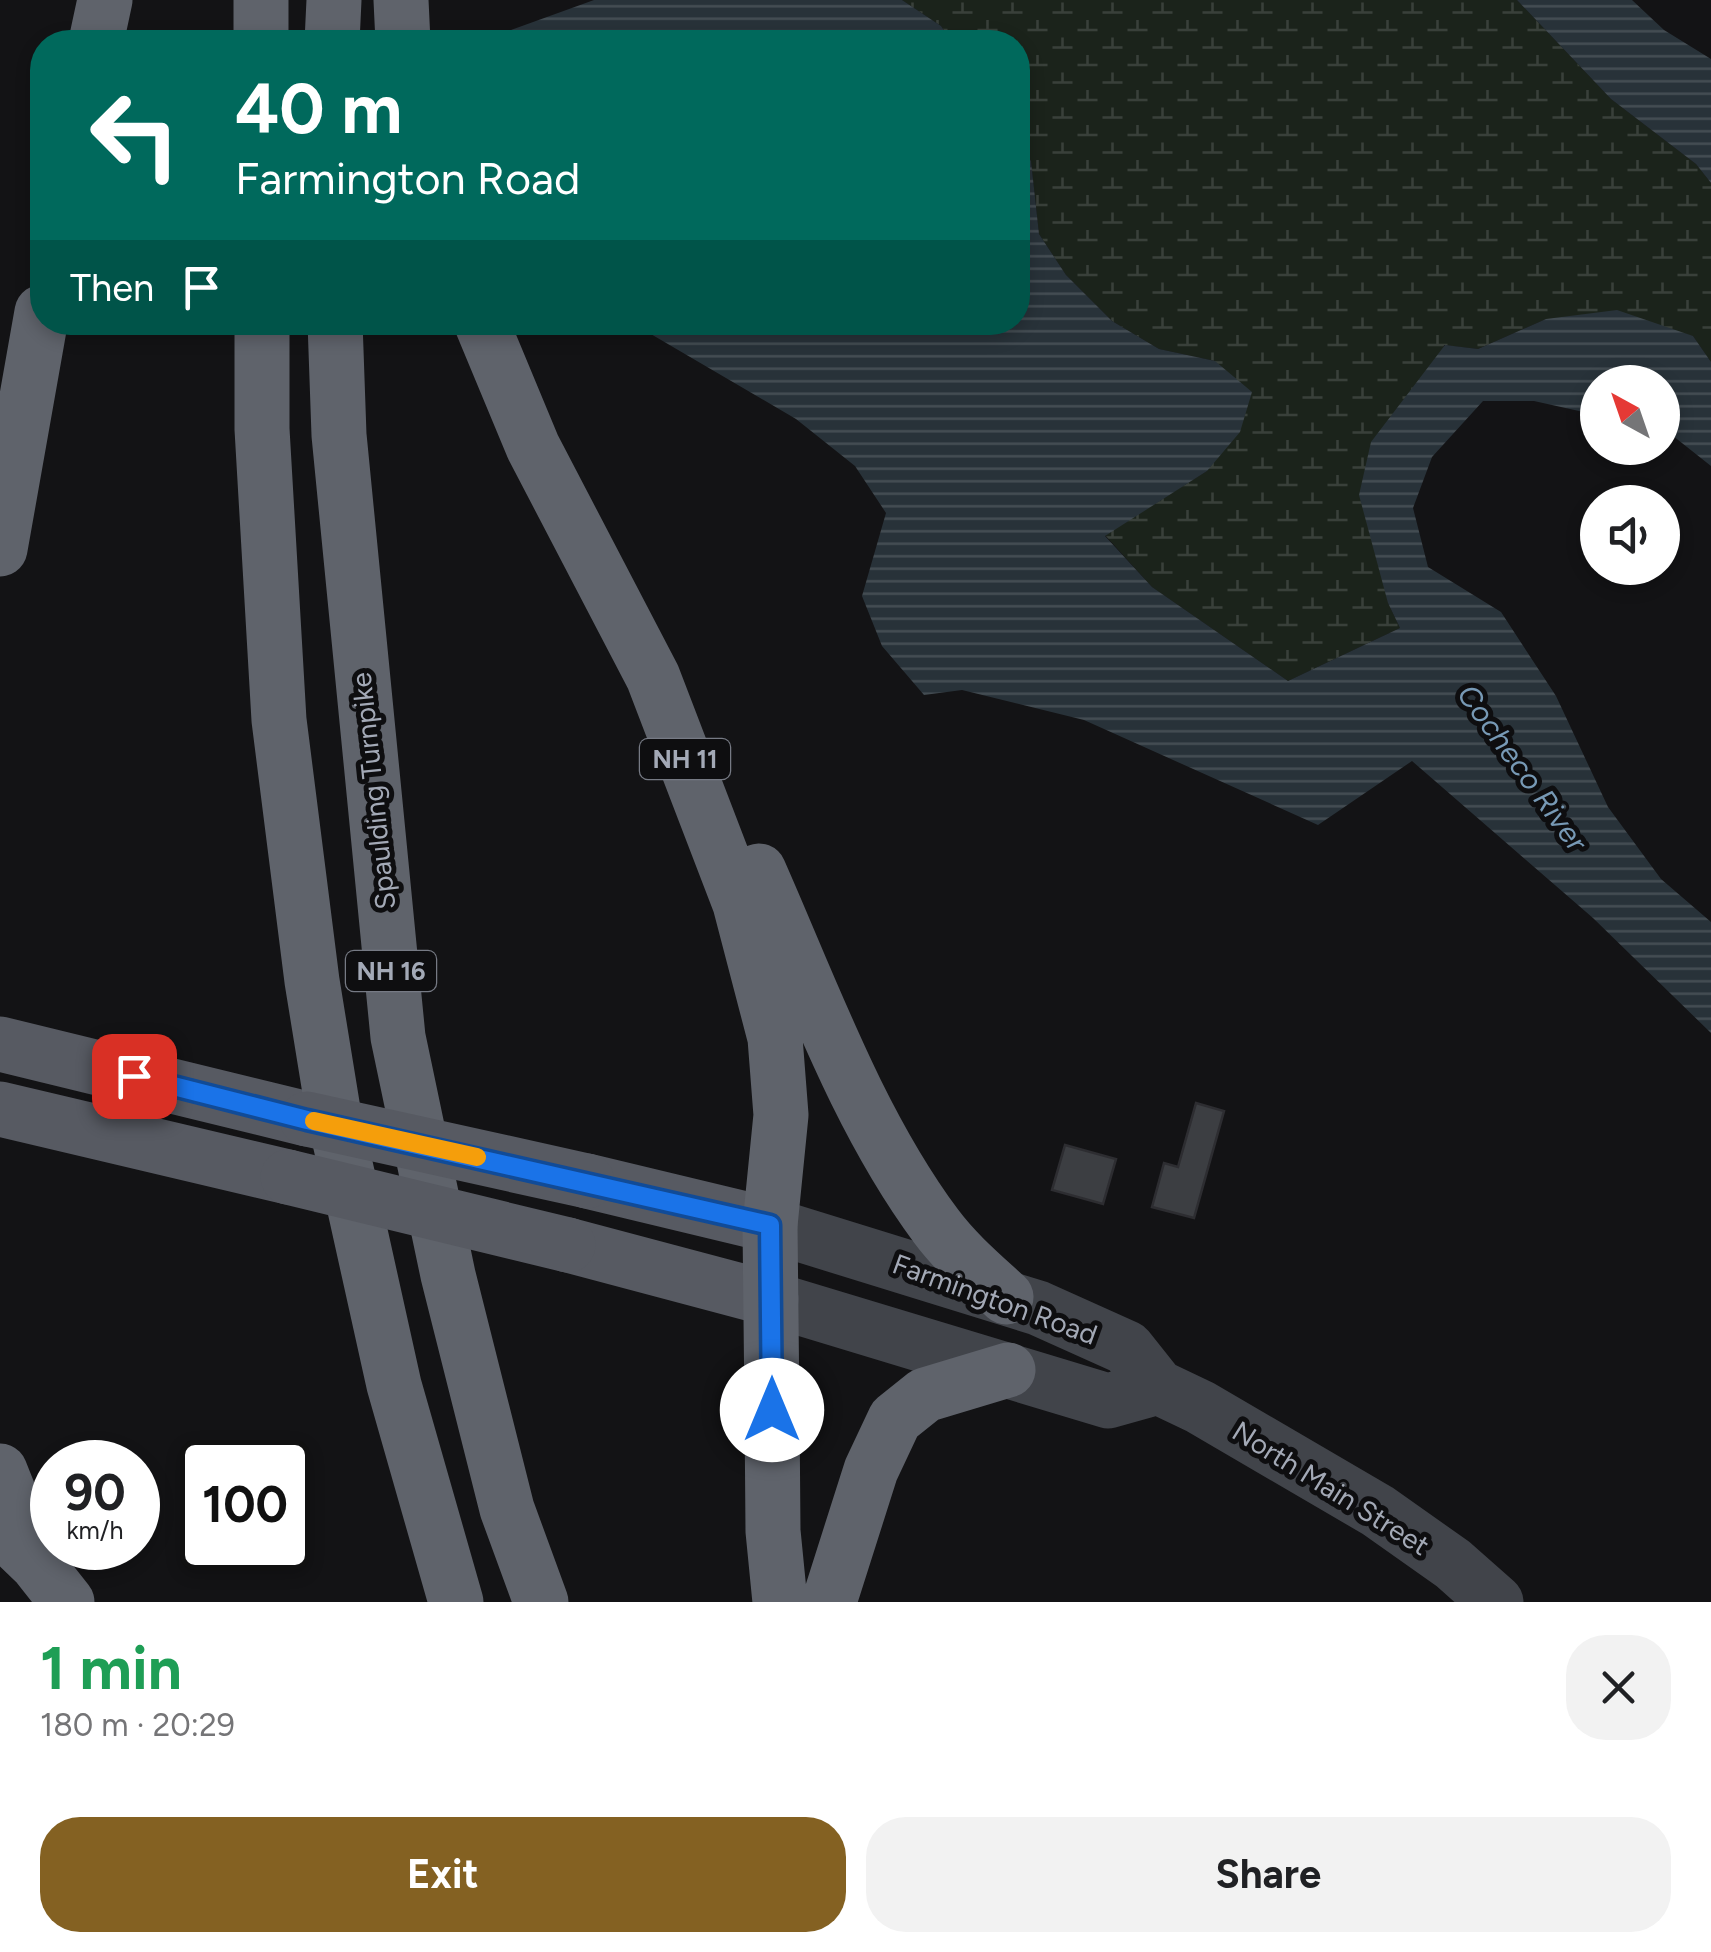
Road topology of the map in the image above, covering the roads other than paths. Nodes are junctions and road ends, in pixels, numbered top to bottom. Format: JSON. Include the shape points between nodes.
{"nodes":[{"id":1,"x":105,"y":0,"type":"edge"},
{"id":2,"x":261,"y":0,"type":"edge"},
{"id":3,"x":334,"y":0,"type":"edge"},
{"id":4,"x":401,"y":0,"type":"edge"},
{"id":5,"x":99,"y":30,"type":"edge"},
{"id":6,"x":261,"y":30,"type":"edge"},
{"id":7,"x":333,"y":30,"type":"edge"},
{"id":8,"x":402,"y":30,"type":"edge"},
{"id":9,"x":38,"y":335,"type":"edge"},
{"id":10,"x":262,"y":335,"type":"edge"},
{"id":11,"x":335,"y":335,"type":"edge"},
{"id":12,"x":486,"y":335,"type":"edge"},
{"id":13,"x":0,"y":550,"type":"edge"},
{"id":14,"x":668,"y":715,"type":"junction"},
{"id":15,"x":0,"y":1044,"type":"edge"},
{"id":16,"x":0,"y":1110,"type":"edge"},
{"id":17,"x":770,"y":1225,"type":"junction"},
{"id":18,"x":1006,"y":1297,"type":"junction"},
{"id":19,"x":771,"y":1298,"type":"junction"},
{"id":20,"x":1008,"y":1370,"type":"junction"},
{"id":21,"x":1158,"y":1387,"type":"junction"},
{"id":22,"x":0,"y":1471,"type":"edge"},
{"id":23,"x":30,"y":1554,"type":"edge"},
{"id":24,"x":456,"y":1602,"type":"edge"},
{"id":25,"x":542,"y":1602,"type":"edge"},
{"id":26,"x":780,"y":1602,"type":"edge"},
{"id":27,"x":829,"y":1602,"type":"edge"},
{"id":28,"x":1496,"y":1602,"type":"edge"}],
"edges":[{"from":1,"to":5,"type":"highway"},
{"from":2,"to":6,"type":"highway"},
{"from":3,"to":7,"type":"highway"},
{"from":4,"to":8,"type":"highway"},
{"from":9,"to":13,"type":"highway"},
{"from":10,"to":24,"type":"highway","number":"NH 16","via":[[279,720],[312,981],[333,1110],[394,1385]]},
{"from":11,"to":25,"type":"highway","name":"Spaulding Turnpike","number":"NH 16","via":[[339,435],[398,1037],[507,1509]]},
{"from":12,"to":14,"type":"highway","number":"NH 11","via":[[533,447]]},
{"from":14,"to":17,"type":"highway","number":"NH 11","via":[[740,904],[774,1038],[781,1115]]},
{"from":14,"to":18,"type":"highway","via":[[758,869],[852,1084],[908,1185],[964,1258]]},
{"from":15,"to":17,"type":"highway","name":"Farmington Road","bridge":true},
{"from":16,"to":19,"type":"highway","bridge":true},
{"from":17,"to":18,"type":"main road","name":"Farmington Road"},
{"from":17,"to":19,"type":"highway","number":"NH 11"},
{"from":18,"to":21,"type":"main road","name":"Farmington Road","via":[[1127,1348]]},
{"from":19,"to":20,"type":"main road"},
{"from":19,"to":26,"type":"highway"},
{"from":20,"to":21,"type":"main road","via":[[1108,1401]]},
{"from":20,"to":27,"type":"highway","via":[[925,1395],[895,1419],[871,1470]]},
{"from":21,"to":28,"type":"main road","name":"North Main Street","via":[[1378,1511]]},
{"from":22,"to":23,"type":"highway"}]}
